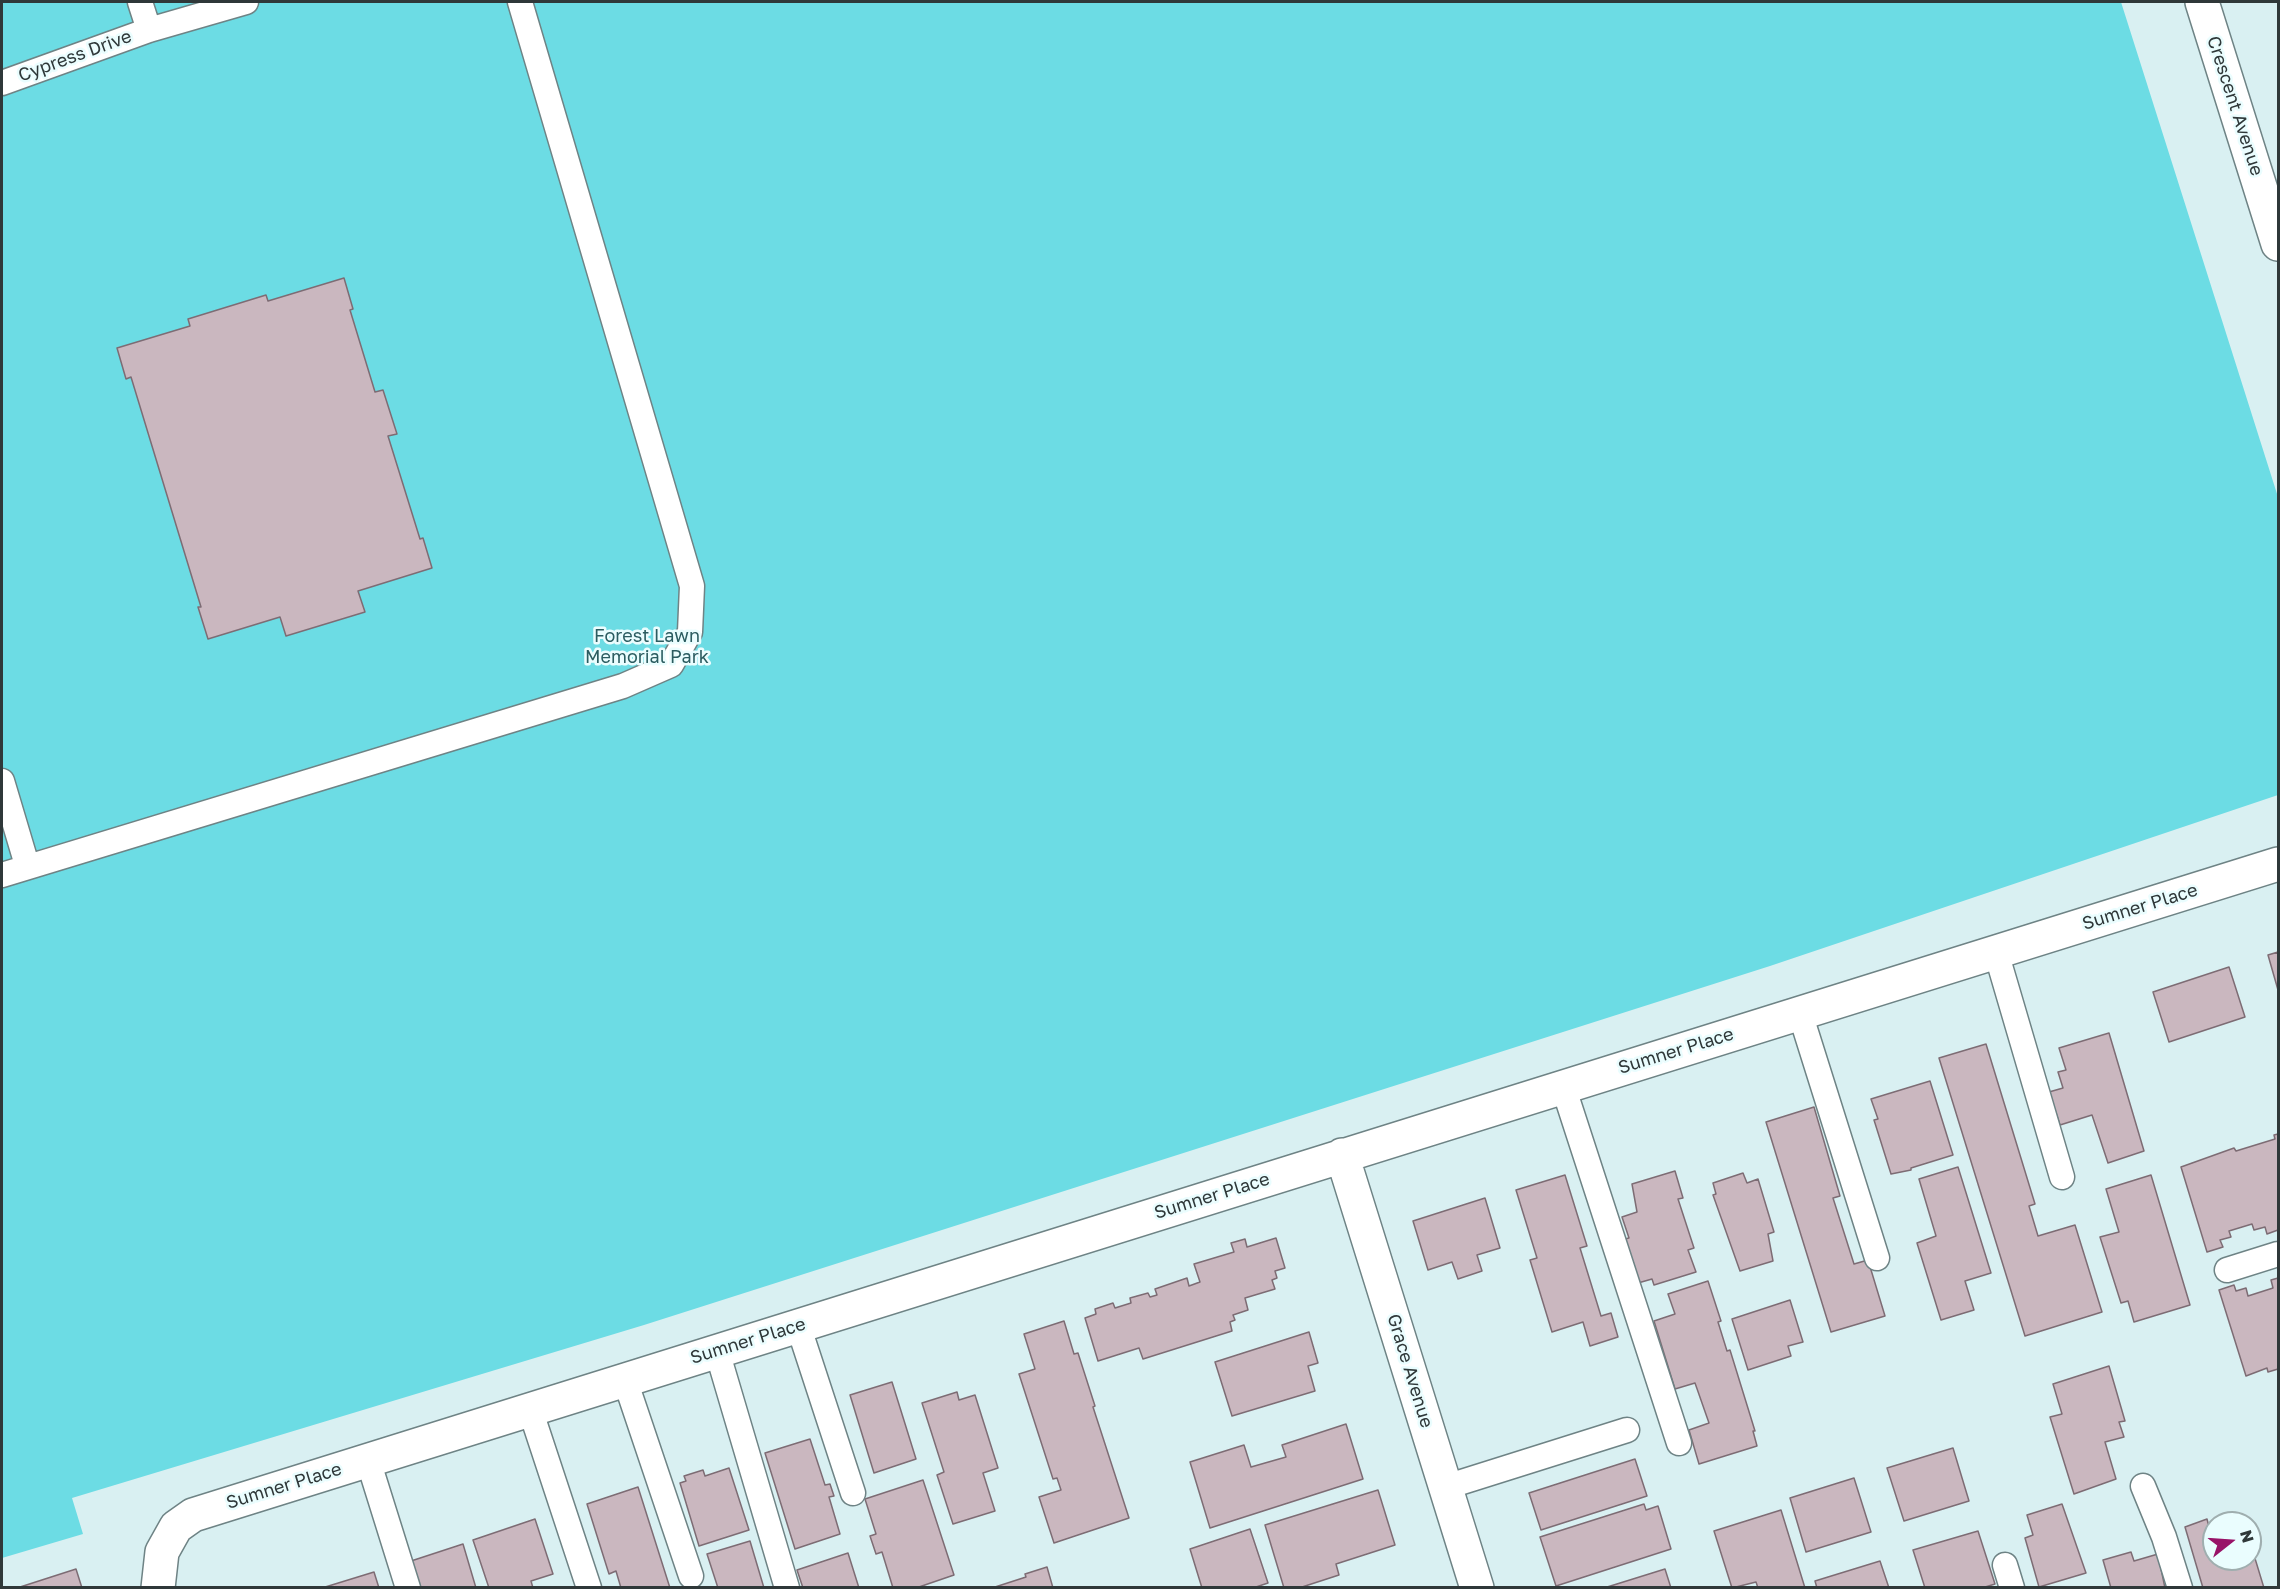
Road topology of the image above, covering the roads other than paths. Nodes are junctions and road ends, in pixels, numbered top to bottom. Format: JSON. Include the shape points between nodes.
{"nodes":[{"id":1,"x":140,"y":2,"type":"edge"},
{"id":2,"x":246,"y":2,"type":"edge"},
{"id":3,"x":520,"y":2,"type":"edge"},
{"id":4,"x":2202,"y":2,"type":"edge"},
{"id":5,"x":149,"y":30,"type":"junction"},
{"id":6,"x":2,"y":82,"type":"edge"},
{"id":7,"x":2278,"y":244,"type":"edge"},
{"id":8,"x":2,"y":781,"type":"edge"},
{"id":9,"x":2278,"y":864,"type":"edge"},
{"id":10,"x":27,"y":865,"type":"junction"},
{"id":11,"x":2,"y":874,"type":"edge"},
{"id":12,"x":1996,"y":952,"type":"junction"},
{"id":13,"x":1800,"y":1012,"type":"junction"},
{"id":14,"x":1563,"y":1086,"type":"junction"},
{"id":15,"x":1342,"y":1155,"type":"junction"},
{"id":16,"x":2062,"y":1177,"type":"dead end"},
{"id":17,"x":2278,"y":1254,"type":"edge"},
{"id":18,"x":1877,"y":1258,"type":"dead end"},
{"id":19,"x":2227,"y":1270,"type":"dead end"},
{"id":20,"x":798,"y":1325,"type":"junction"},
{"id":21,"x":717,"y":1351,"type":"junction"},
{"id":22,"x":625,"y":1380,"type":"junction"},
{"id":23,"x":530,"y":1409,"type":"junction"},
{"id":24,"x":1627,"y":1430,"type":"dead end"},
{"id":25,"x":1679,"y":1443,"type":"dead end"},
{"id":26,"x":368,"y":1460,"type":"junction"},
{"id":27,"x":2143,"y":1486,"type":"dead end"},
{"id":28,"x":1446,"y":1487,"type":"junction"},
{"id":29,"x":854,"y":1493,"type":"dead end"},
{"id":30,"x":692,"y":1576,"type":"dead end"},
{"id":31,"x":158,"y":1587,"type":"edge"},
{"id":32,"x":408,"y":1587,"type":"edge"},
{"id":33,"x":589,"y":1587,"type":"edge"},
{"id":34,"x":788,"y":1587,"type":"edge"},
{"id":35,"x":1477,"y":1587,"type":"edge"},
{"id":36,"x":2180,"y":1587,"type":"edge"}],
"edges":[{"from":1,"to":5,"type":"lane","name":"Cypress Drive"},
{"from":2,"to":5,"type":"lane","name":"Cypress Drive"},
{"from":3,"to":10,"type":"lane","via":[[692,586],[690,632],[670,665],[623,686]]},
{"from":4,"to":7,"type":"street","name":"Crescent Avenue"},
{"from":5,"to":6,"type":"lane","name":"Cypress Drive"},
{"from":8,"to":10,"type":"lane"},
{"from":9,"to":12,"type":"street","name":"Sumner Place"},
{"from":10,"to":11,"type":"lane"},
{"from":12,"to":13,"type":"street","name":"Sumner Place"},
{"from":12,"to":16,"type":"lane"},
{"from":13,"to":14,"type":"street","name":"Sumner Place"},
{"from":13,"to":18,"type":"lane"},
{"from":14,"to":15,"type":"street","name":"Sumner Place"},
{"from":14,"to":25,"type":"lane"},
{"from":15,"to":20,"type":"street","name":"Sumner Place"},
{"from":15,"to":28,"type":"street","name":"Grace Avenue"},
{"from":17,"to":19,"type":"lane"},
{"from":20,"to":21,"type":"street","name":"Sumner Place"},
{"from":20,"to":29,"type":"lane"},
{"from":21,"to":22,"type":"street","name":"Sumner Place"},
{"from":21,"to":34,"type":"lane"},
{"from":22,"to":23,"type":"street","name":"Sumner Place"},
{"from":22,"to":30,"type":"lane"},
{"from":23,"to":26,"type":"street","name":"Sumner Place"},
{"from":23,"to":33,"type":"lane"},
{"from":24,"to":28,"type":"lane"},
{"from":26,"to":31,"type":"street","name":"Sumner Place","via":[[193,1515],[176,1527],[162,1552]]},
{"from":26,"to":32,"type":"lane"},
{"from":27,"to":36,"type":"lane"},
{"from":28,"to":35,"type":"street","name":"Grace Avenue"}]}
